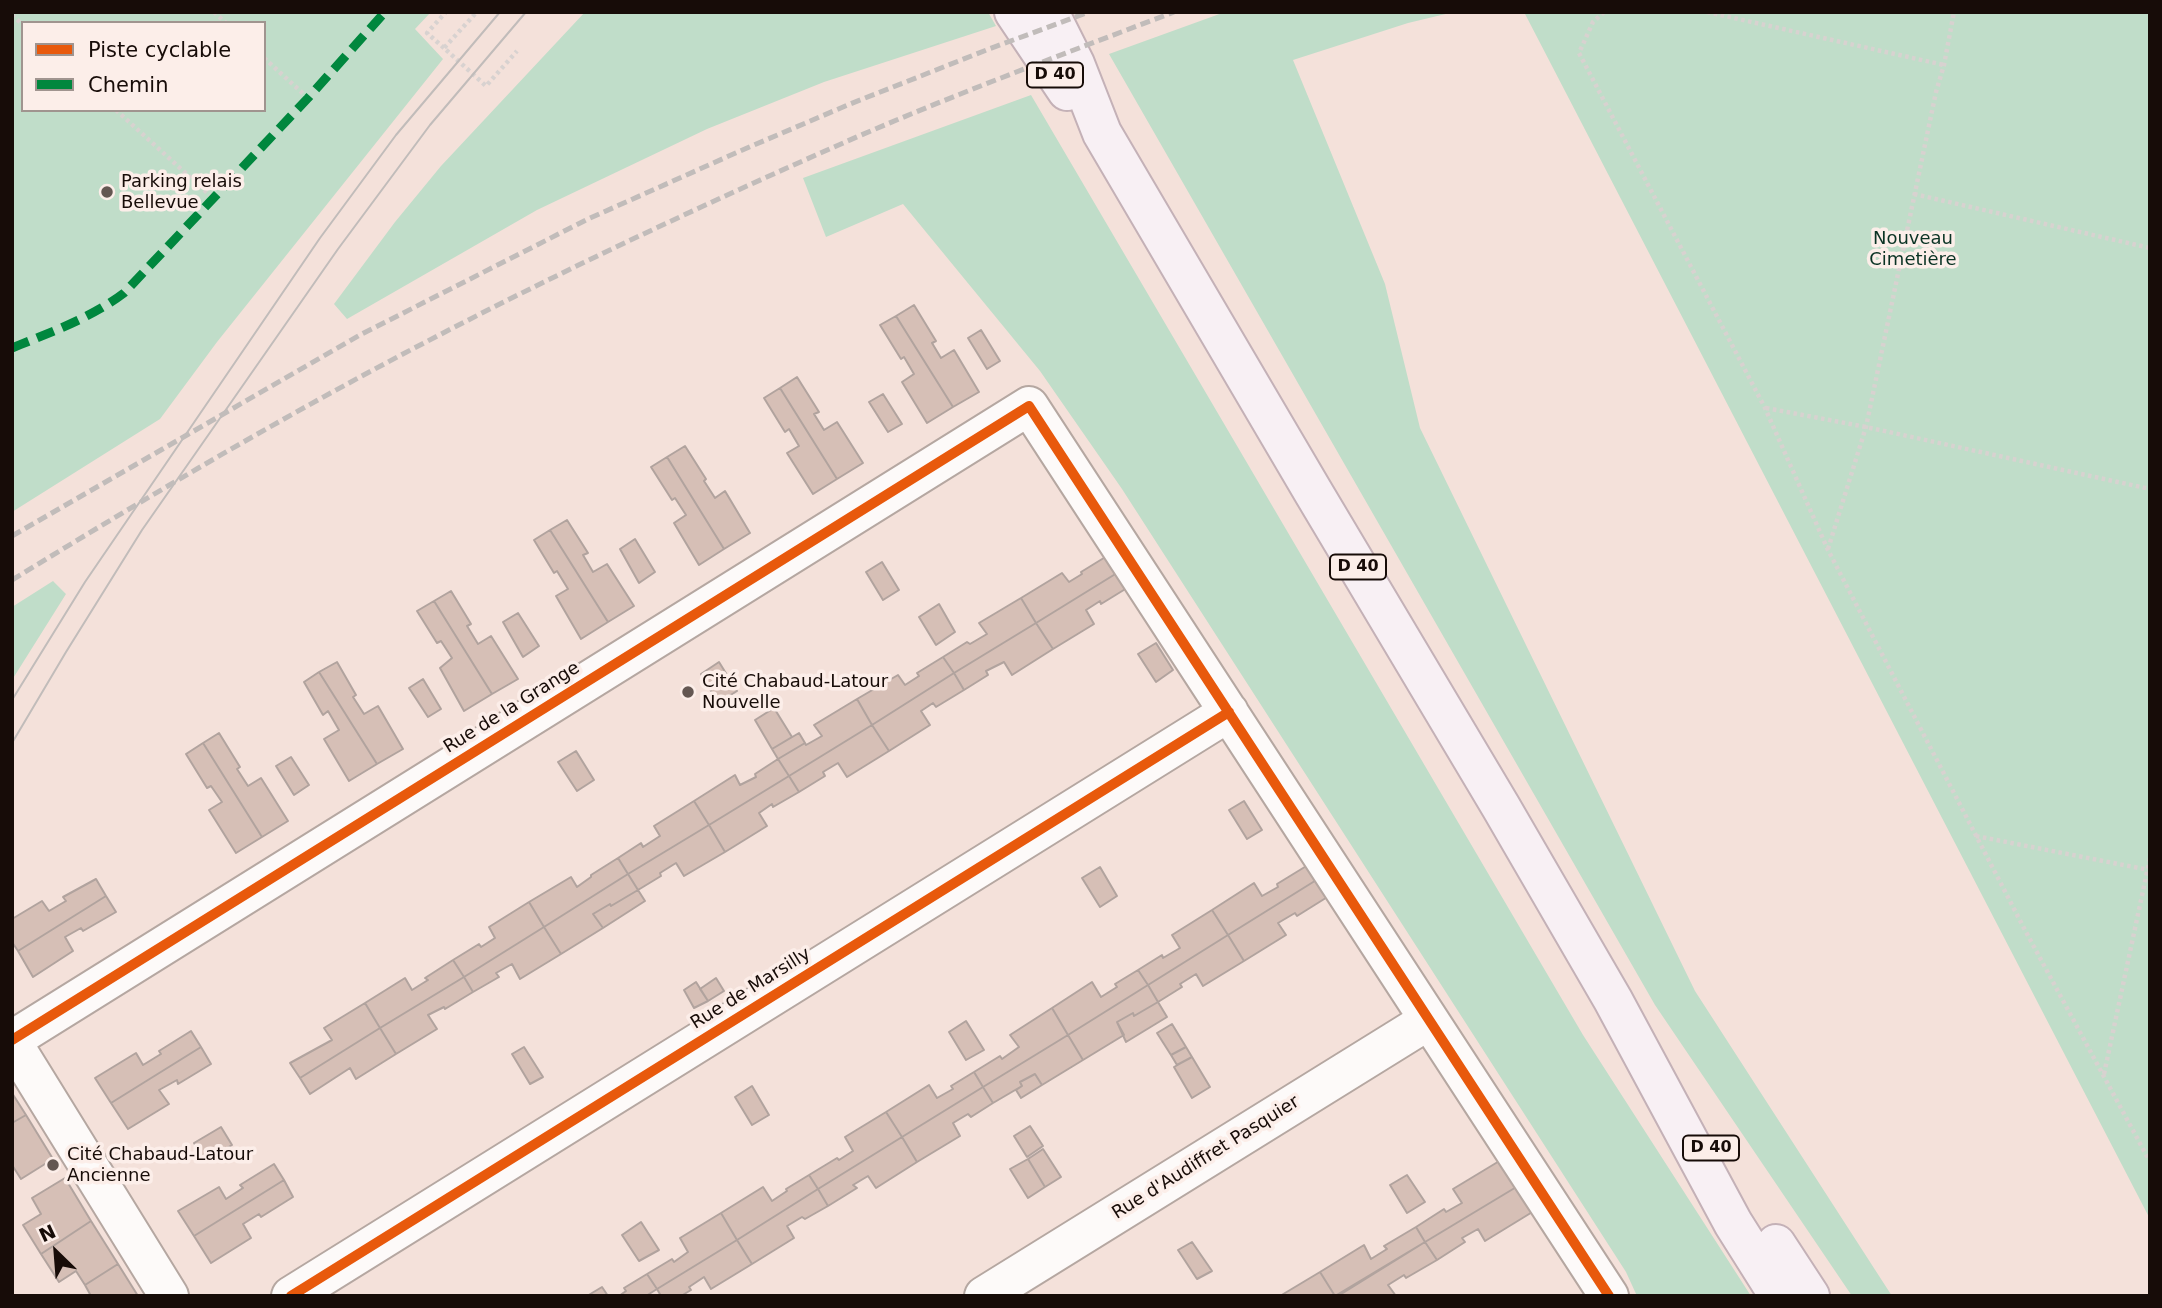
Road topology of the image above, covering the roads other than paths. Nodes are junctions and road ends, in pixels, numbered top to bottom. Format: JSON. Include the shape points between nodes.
{"nodes":[{"id":1,"x":1014,"y":12,"type":"edge"},
{"id":2,"x":1049,"y":12,"type":"edge"},
{"id":3,"x":1102,"y":133,"type":"junction"},
{"id":4,"x":1229,"y":712,"type":"junction"},
{"id":5,"x":1613,"y":1000,"type":"junction"},
{"id":6,"x":1429,"y":1020,"type":"junction"},
{"id":7,"x":12,"y":1041,"type":"edge"},
{"id":8,"x":169,"y":1296,"type":"edge"},
{"id":9,"x":291,"y":1296,"type":"edge"},
{"id":10,"x":984,"y":1296,"type":"edge"},
{"id":11,"x":1609,"y":1296,"type":"edge"},
{"id":12,"x":1779,"y":1296,"type":"edge"},
{"id":13,"x":1810,"y":1296,"type":"edge"}],
"edges":[{"from":1,"to":3,"type":"main road","number":"D 40","via":[[1064,88]]},
{"from":2,"to":3,"type":"main road","number":"D 40","via":[[1076,64]]},
{"from":3,"to":5,"type":"main road","number":"D 40"},
{"from":4,"to":6,"type":"street"},
{"from":4,"to":7,"type":"street","name":"Rue de la Grange","via":[[1029,406]]},
{"from":4,"to":9,"type":"street","name":"Rue de Marsilly"},
{"from":5,"to":12,"type":"main road","number":"D 40","via":[[1705,1174]]},
{"from":5,"to":13,"type":"main road","number":"D 40"},
{"from":6,"to":10,"type":"street","name":"Rue d'Audiffret Pasquier"},
{"from":6,"to":11,"type":"street"},
{"from":7,"to":8,"type":"street"}]}
